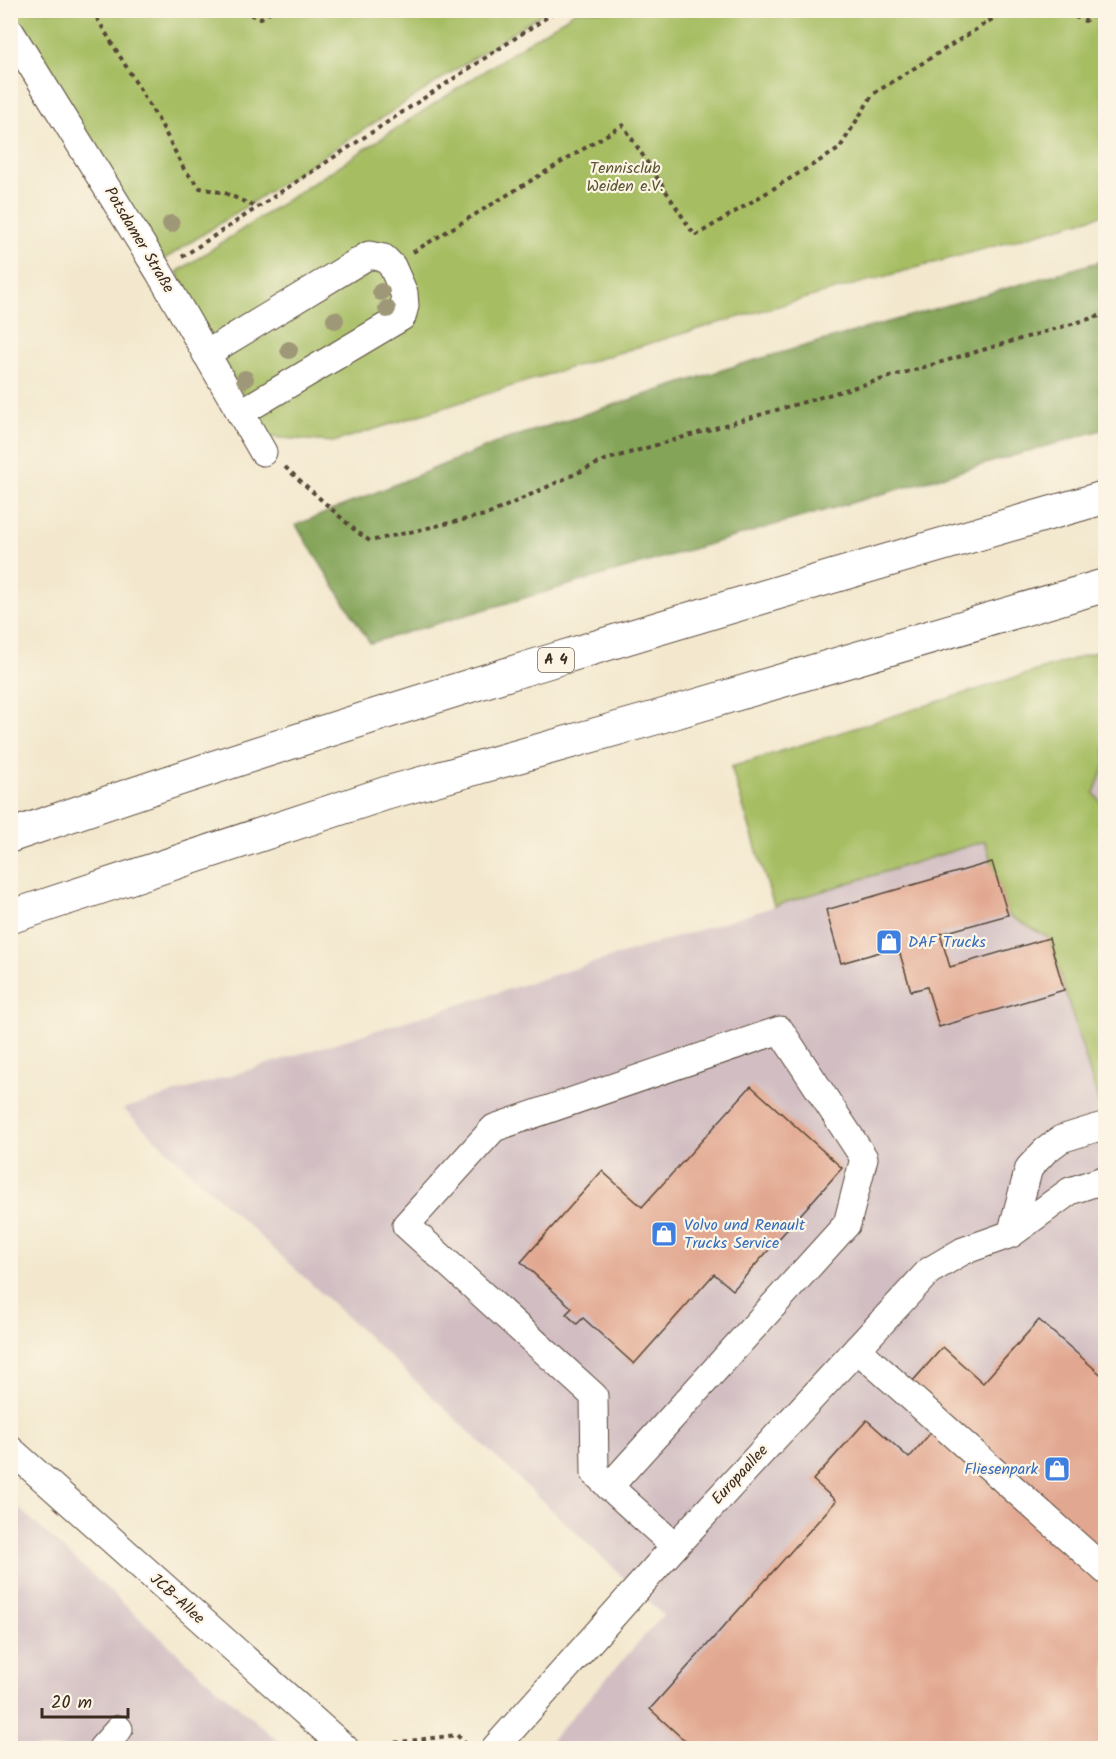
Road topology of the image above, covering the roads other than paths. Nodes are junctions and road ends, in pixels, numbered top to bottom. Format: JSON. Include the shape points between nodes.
{"nodes":[{"id":1,"x":10,"y":31,"type":"edge"},
{"id":2,"x":206,"y":354,"type":"junction"},
{"id":3,"x":240,"y":413,"type":"junction"},
{"id":4,"x":263,"y":452,"type":"road end"},
{"id":5,"x":1106,"y":497,"type":"edge"},
{"id":6,"x":1106,"y":585,"type":"edge"},
{"id":7,"x":10,"y":836,"type":"edge"},
{"id":8,"x":10,"y":917,"type":"edge"},
{"id":9,"x":1106,"y":1125,"type":"edge"},
{"id":10,"x":1106,"y":1179,"type":"edge"},
{"id":11,"x":1011,"y":1234,"type":"junction"},
{"id":12,"x":857,"y":1349,"type":"junction"},
{"id":13,"x":10,"y":1449,"type":"edge"},
{"id":14,"x":609,"y":1487,"type":"junction"},
{"id":15,"x":675,"y":1546,"type":"junction"},
{"id":16,"x":1106,"y":1571,"type":"edge"},
{"id":17,"x":345,"y":1749,"type":"edge"},
{"id":18,"x":495,"y":1749,"type":"edge"}],
"edges":[{"from":1,"to":2,"type":"street","name":"Potsdamer Straße"},
{"from":2,"to":3,"type":"street","name":"Potsdamer Straße"},
{"from":2,"to":3,"type":"street","via":[[369,255],[384,258],[392,266],[404,292],[402,317]]},
{"from":3,"to":4,"type":"street","name":"Potsdamer Straße"},
{"from":5,"to":7,"type":"highway","number":"A 4","via":[[463,688]]},
{"from":6,"to":8,"type":"highway","via":[[387,793]]},
{"from":9,"to":11,"type":"street","via":[[1061,1139],[1029,1168]]},
{"from":10,"to":11,"type":"street","name":"Europaallee","via":[[1070,1191]]},
{"from":11,"to":12,"type":"street","name":"Europaallee","via":[[963,1251],[929,1271]]},
{"from":12,"to":15,"type":"street","name":"Europaallee"},
{"from":12,"to":16,"type":"street"},
{"from":13,"to":17,"type":"street","name":"JCB-Allee"},
{"from":14,"to":14,"type":"street","via":[[595,1473],[594,1396],[406,1225],[494,1128],[780,1030],[864,1158],[847,1224]]},
{"from":14,"to":15,"type":"street"},
{"from":15,"to":18,"type":"street","name":"Europaallee"}]}
